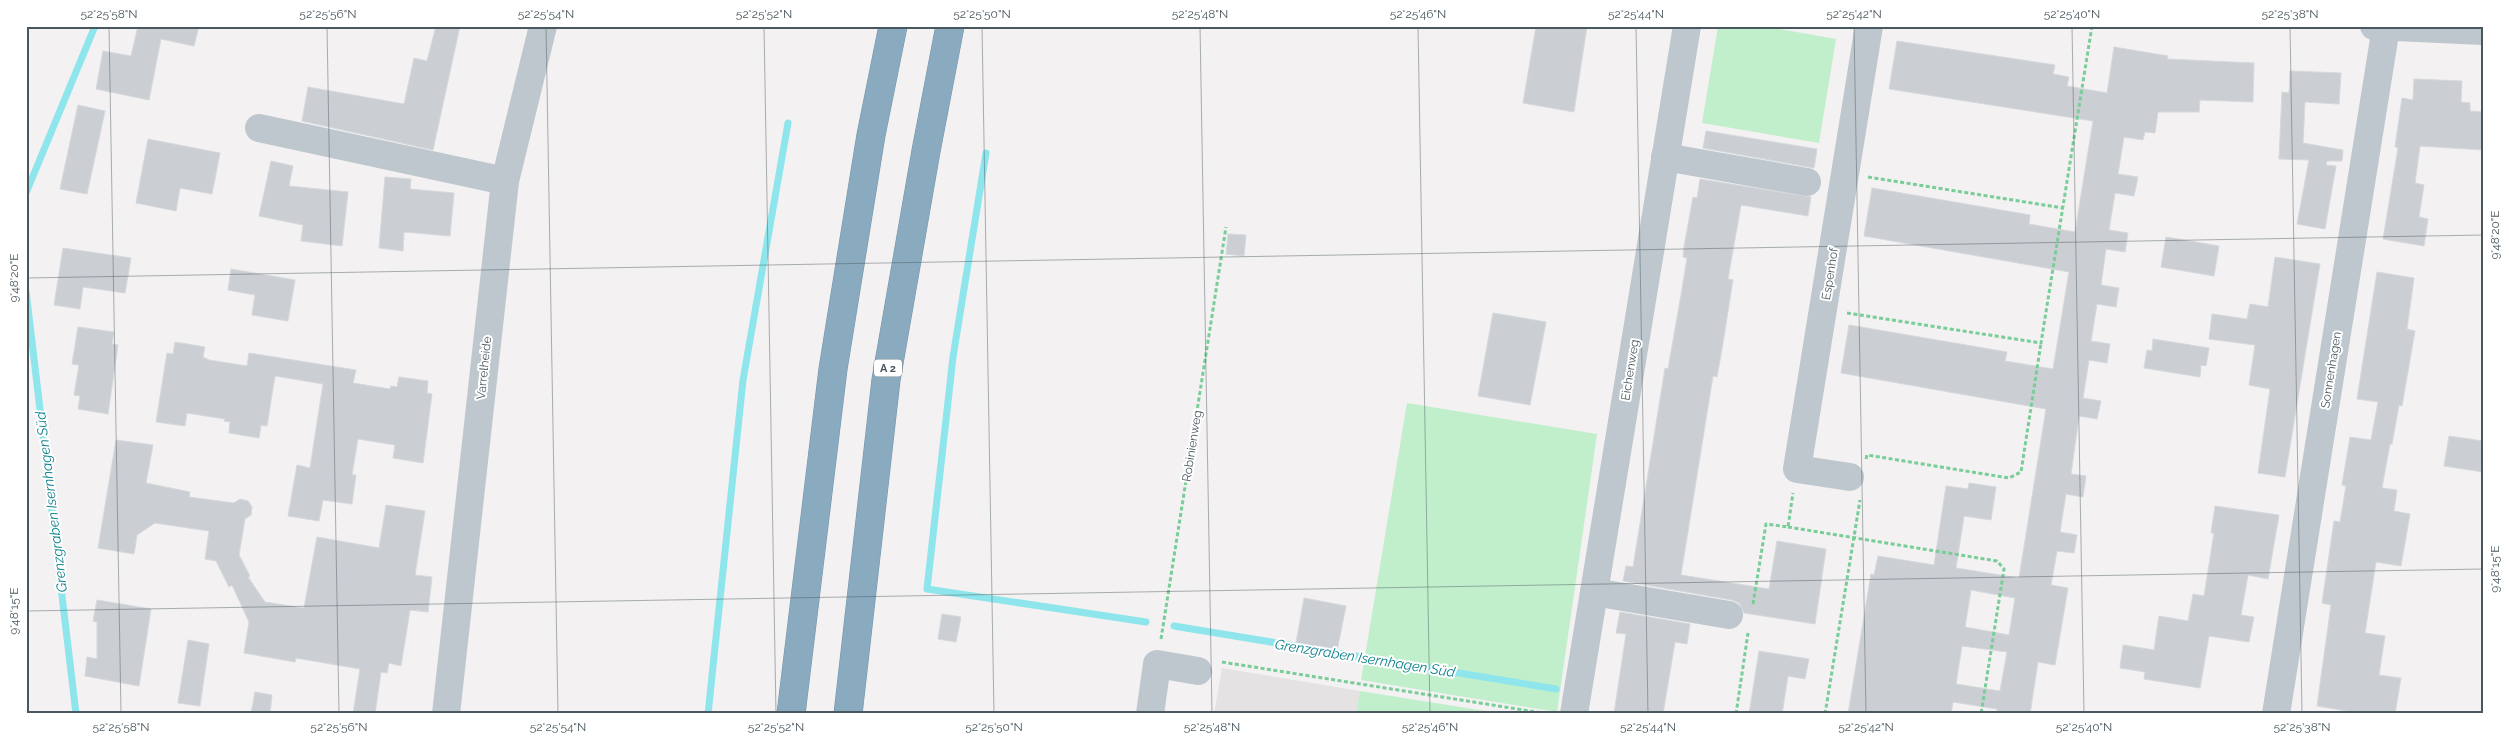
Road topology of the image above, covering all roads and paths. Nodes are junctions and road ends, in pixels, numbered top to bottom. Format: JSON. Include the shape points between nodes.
{"nodes":[{"id":1,"x":543,"y":26,"type":"edge"},
{"id":2,"x":893,"y":26,"type":"edge"},
{"id":3,"x":950,"y":26,"type":"edge"},
{"id":4,"x":1686,"y":26,"type":"edge"},
{"id":5,"x":1869,"y":26,"type":"edge"},
{"id":6,"x":2092,"y":26,"type":"edge"},
{"id":7,"x":2380,"y":27,"type":"edge"},
{"id":8,"x":2483,"y":31,"type":"edge"},
{"id":9,"x":259,"y":128,"type":"dead end"},
{"id":10,"x":1665,"y":157,"type":"junction"},
{"id":11,"x":1846,"y":174,"type":"junction"},
{"id":12,"x":504,"y":181,"type":"junction"},
{"id":13,"x":1807,"y":182,"type":"dead end"},
{"id":14,"x":2063,"y":208,"type":"junction"},
{"id":15,"x":1226,"y":227,"type":"dead end"},
{"id":16,"x":1824,"y":309,"type":"junction"},
{"id":17,"x":2041,"y":343,"type":"junction"},
{"id":18,"x":1797,"y":469,"type":"junction"},
{"id":19,"x":1859,"y":478,"type":"junction"},
{"id":20,"x":1788,"y":527,"type":"junction"},
{"id":21,"x":1854,"y":538,"type":"junction"},
{"id":22,"x":1594,"y":592,"type":"junction"},
{"id":23,"x":1743,"y":618,"type":"junction"},
{"id":24,"x":1157,"y":664,"type":"junction"},
{"id":25,"x":1198,"y":671,"type":"joint"},
{"id":26,"x":446,"y":714,"type":"edge"},
{"id":27,"x":791,"y":714,"type":"edge"},
{"id":28,"x":848,"y":714,"type":"edge"},
{"id":29,"x":1150,"y":714,"type":"edge"},
{"id":30,"x":1551,"y":714,"type":"edge"},
{"id":31,"x":1574,"y":714,"type":"edge"},
{"id":32,"x":1736,"y":714,"type":"edge"},
{"id":33,"x":1825,"y":714,"type":"edge"},
{"id":34,"x":1981,"y":714,"type":"edge"},
{"id":35,"x":2276,"y":714,"type":"edge"}],
"edges":[{"from":1,"to":12,"type":"street","name":"Varrelheide"},
{"from":2,"to":27,"type":"highway","via":[[833,369]]},
{"from":3,"to":28,"type":"highway","number":"A 2","via":[[886,380]]},
{"from":4,"to":10,"type":"street","name":"Eichenweg"},
{"from":5,"to":11,"type":"street","name":"Espenhof"},
{"from":6,"to":14,"type":"path"},
{"from":7,"to":8,"type":"street"},
{"from":7,"to":35,"type":"street","name":"Sonnenhagen"},
{"from":9,"to":12,"type":"street"},
{"from":10,"to":13,"type":"street"},
{"from":10,"to":22,"type":"street","name":"Eichenweg"},
{"from":11,"to":14,"type":"path"},
{"from":11,"to":16,"type":"street","name":"Espenhof"},
{"from":12,"to":26,"type":"street","name":"Varrelheide"},
{"from":14,"to":17,"type":"path"},
{"from":15,"to":24,"type":"path","name":"Robinienweg"},
{"from":16,"to":17,"type":"path"},
{"from":16,"to":18,"type":"street","name":"Espenhof"},
{"from":17,"to":19,"type":"path","via":[[2021,472],[2009,478],[1867,455]]},
{"from":18,"to":19,"type":"street"},
{"from":18,"to":20,"type":"path"},
{"from":19,"to":21,"type":"path"},
{"from":20,"to":21,"type":"path"},
{"from":20,"to":23,"type":"path","via":[[1766,524]]},
{"from":21,"to":33,"type":"path"},
{"from":21,"to":34,"type":"path","via":[[1998,561],[2004,569]]},
{"from":22,"to":23,"type":"street"},
{"from":22,"to":31,"type":"street","name":"Eichenweg"},
{"from":23,"to":32,"type":"path"},
{"from":24,"to":25,"type":"street"},
{"from":24,"to":29,"type":"street"},
{"from":25,"to":30,"type":"path","via":[[1219,661]]}]}
